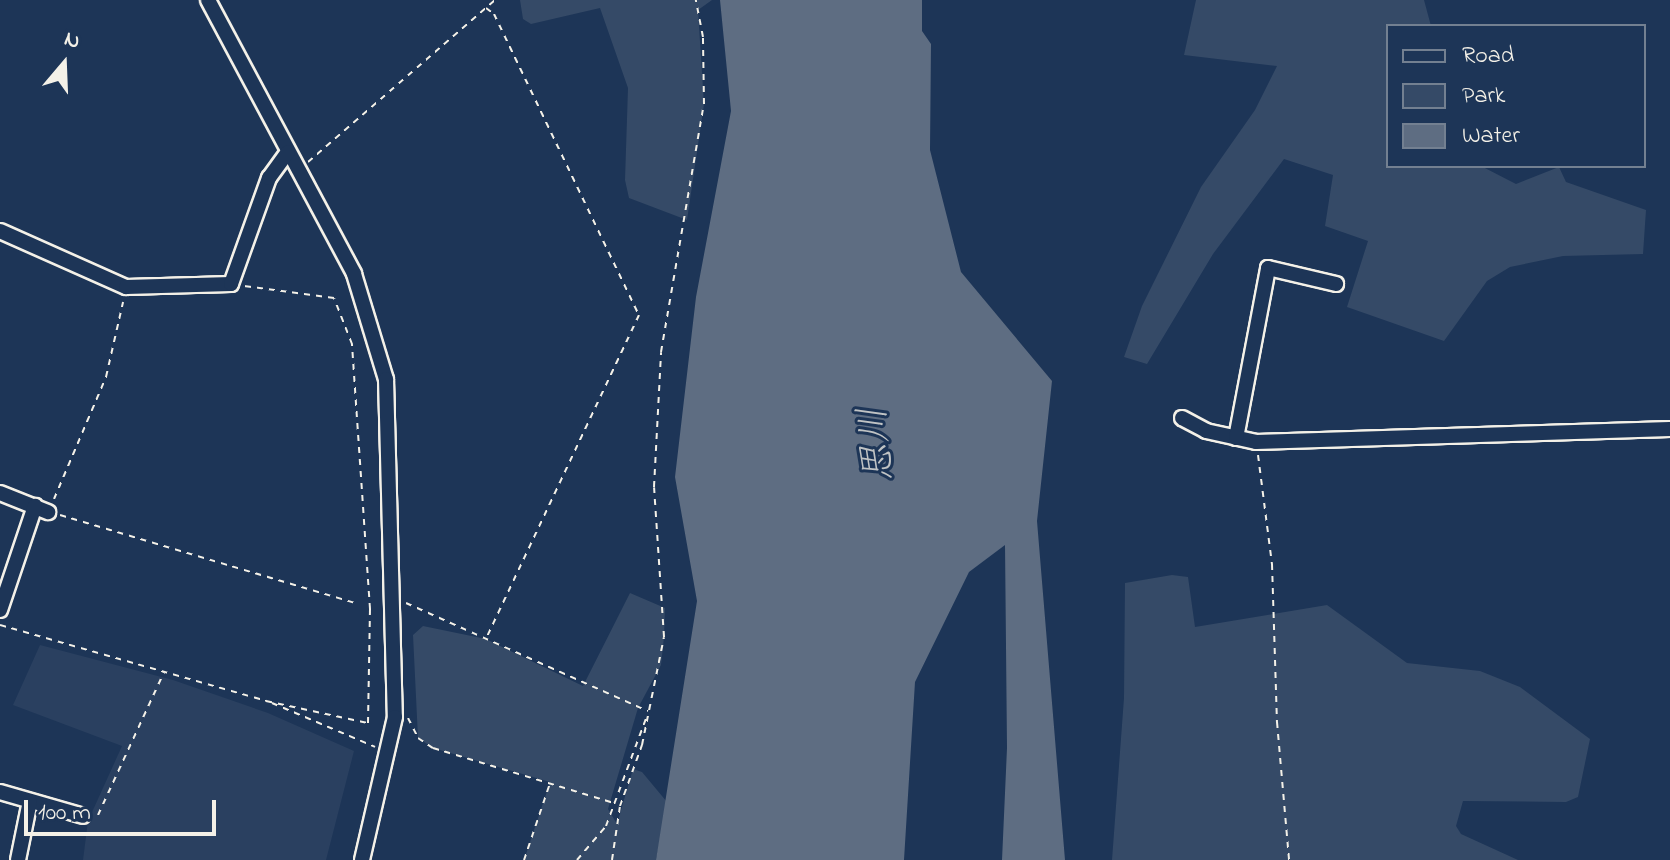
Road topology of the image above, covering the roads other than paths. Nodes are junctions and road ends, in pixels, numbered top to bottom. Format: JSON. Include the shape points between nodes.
{"nodes":[{"id":1,"x":208,"y":0,"type":"edge"},
{"id":2,"x":288,"y":152,"type":"junction"},
{"id":3,"x":0,"y":231,"type":"edge"},
{"id":4,"x":1336,"y":284,"type":"dead end"},
{"id":5,"x":1182,"y":418,"type":"dead end"},
{"id":6,"x":1670,"y":429,"type":"edge"},
{"id":7,"x":1236,"y":438,"type":"junction"},
{"id":8,"x":0,"y":493,"type":"edge"},
{"id":9,"x":0,"y":610,"type":"edge"},
{"id":10,"x":0,"y":792,"type":"edge"},
{"id":11,"x":30,"y":801,"type":"junction"},
{"id":12,"x":83,"y":816,"type":"road end"},
{"id":13,"x":18,"y":860,"type":"edge"},
{"id":14,"x":362,"y":860,"type":"edge"}],
"edges":[{"from":1,"to":2,"type":"street"},
{"from":2,"to":3,"type":"street","via":[[269,178],[231,284],[126,287]]},
{"from":2,"to":14,"type":"street","via":[[354,274],[386,379],[395,600],[391,742]]},
{"from":4,"to":7,"type":"street","via":[[1268,268]]},
{"from":5,"to":7,"type":"street"},
{"from":6,"to":7,"type":"street","via":[[1256,442]]},
{"from":8,"to":9,"type":"street","via":[[42,509]]},
{"from":10,"to":11,"type":"street"},
{"from":11,"to":12,"type":"street"},
{"from":11,"to":13,"type":"street"}]}
